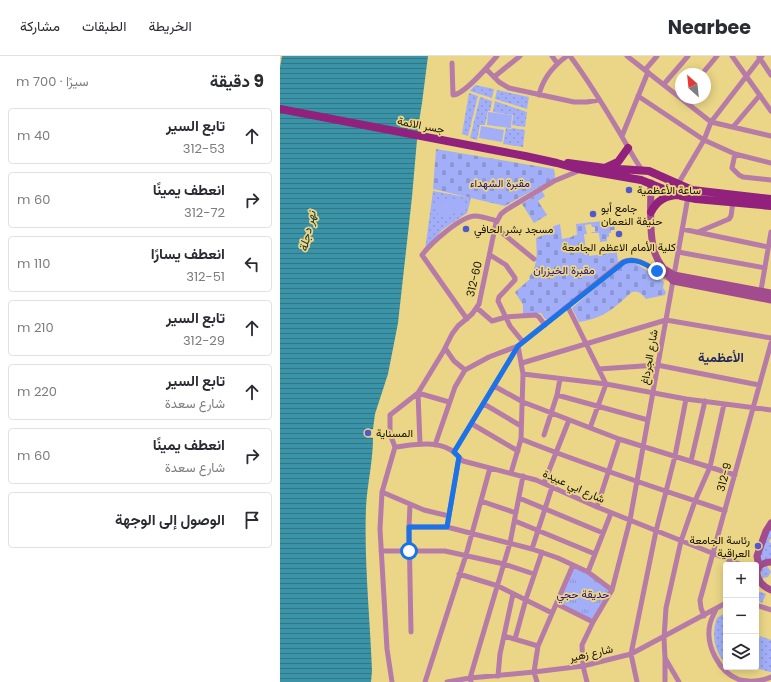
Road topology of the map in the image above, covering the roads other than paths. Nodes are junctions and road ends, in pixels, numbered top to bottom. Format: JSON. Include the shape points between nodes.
{"nodes":[{"id":1,"x":497,"y":56,"type":"edge"},
{"id":2,"x":520,"y":56,"type":"edge"},
{"id":3,"x":552,"y":56,"type":"edge"},
{"id":4,"x":567,"y":56,"type":"edge"},
{"id":5,"x":570,"y":56,"type":"edge"},
{"id":6,"x":626,"y":56,"type":"edge"},
{"id":7,"x":657,"y":56,"type":"edge"},
{"id":8,"x":688,"y":56,"type":"edge"},
{"id":9,"x":717,"y":56,"type":"edge"},
{"id":10,"x":732,"y":56,"type":"edge"},
{"id":11,"x":760,"y":57,"type":"edge"},
{"id":12,"x":452,"y":63,"type":"dead end"},
{"id":13,"x":557,"y":63,"type":"junction"},
{"id":14,"x":707,"y":68,"type":"edge"},
{"id":15,"x":486,"y":69,"type":"junction"},
{"id":16,"x":646,"y":71,"type":"junction"},
{"id":17,"x":771,"y":74,"type":"edge"},
{"id":18,"x":746,"y":76,"type":"junction"},
{"id":19,"x":494,"y":77,"type":"junction"},
{"id":20,"x":664,"y":84,"type":"junction"},
{"id":21,"x":675,"y":93,"type":"edge"},
{"id":22,"x":539,"y":95,"type":"junction"},
{"id":23,"x":760,"y":95,"type":"junction"},
{"id":24,"x":638,"y":96,"type":"junction"},
{"id":25,"x":600,"y":100,"type":"junction"},
{"id":26,"x":688,"y":104,"type":"edge"},
{"id":27,"x":280,"y":109,"type":"edge"},
{"id":28,"x":771,"y":111,"type":"edge"},
{"id":29,"x":711,"y":122,"type":"junction"},
{"id":30,"x":733,"y":127,"type":"junction"},
{"id":31,"x":622,"y":136,"type":"junction"},
{"id":32,"x":771,"y":136,"type":"edge"},
{"id":33,"x":704,"y":140,"type":"junction"},
{"id":34,"x":628,"y":148,"type":"junction"},
{"id":35,"x":735,"y":154,"type":"junction"},
{"id":36,"x":771,"y":162,"type":"edge"},
{"id":37,"x":557,"y":163,"type":"junction"},
{"id":38,"x":605,"y":168,"type":"junction"},
{"id":39,"x":578,"y":170,"type":"junction"},
{"id":40,"x":642,"y":170,"type":"junction"},
{"id":41,"x":654,"y":173,"type":"junction"},
{"id":42,"x":641,"y":180,"type":"junction"},
{"id":43,"x":771,"y":180,"type":"edge"},
{"id":44,"x":651,"y":183,"type":"junction"},
{"id":45,"x":678,"y":184,"type":"junction"},
{"id":46,"x":685,"y":196,"type":"junction"},
{"id":47,"x":771,"y":199,"type":"edge"},
{"id":48,"x":733,"y":202,"type":"junction"},
{"id":49,"x":771,"y":206,"type":"edge"},
{"id":50,"x":651,"y":212,"type":"junction"},
{"id":51,"x":497,"y":221,"type":"junction"},
{"id":52,"x":495,"y":227,"type":"junction"},
{"id":53,"x":682,"y":229,"type":"junction"},
{"id":54,"x":698,"y":232,"type":"junction"},
{"id":55,"x":771,"y":232,"type":"edge"},
{"id":56,"x":768,"y":247,"type":"junction"},
{"id":57,"x":678,"y":252,"type":"junction"},
{"id":58,"x":490,"y":255,"type":"junction"},
{"id":59,"x":534,"y":259,"type":"dead end"},
{"id":60,"x":765,"y":268,"type":"junction"},
{"id":61,"x":674,"y":278,"type":"junction"},
{"id":62,"x":771,"y":293,"type":"edge"},
{"id":63,"x":760,"y":294,"type":"junction"},
{"id":64,"x":771,"y":300,"type":"edge"},
{"id":65,"x":568,"y":307,"type":"junction"},
{"id":66,"x":477,"y":308,"type":"junction"},
{"id":67,"x":506,"y":317,"type":"junction"},
{"id":68,"x":467,"y":319,"type":"junction"},
{"id":69,"x":666,"y":320,"type":"junction"},
{"id":70,"x":545,"y":325,"type":"junction"},
{"id":71,"x":771,"y":338,"type":"edge"},
{"id":72,"x":523,"y":342,"type":"junction"},
{"id":73,"x":586,"y":343,"type":"junction"},
{"id":74,"x":771,"y":343,"type":"edge"},
{"id":75,"x":518,"y":346,"type":"junction"},
{"id":76,"x":445,"y":348,"type":"junction"},
{"id":77,"x":522,"y":363,"type":"junction"},
{"id":78,"x":657,"y":365,"type":"junction"},
{"id":79,"x":599,"y":368,"type":"junction"},
{"id":80,"x":465,"y":370,"type":"junction"},
{"id":81,"x":523,"y":374,"type":"junction"},
{"id":82,"x":560,"y":379,"type":"junction"},
{"id":83,"x":606,"y":384,"type":"junction"},
{"id":84,"x":759,"y":385,"type":"junction"},
{"id":85,"x":494,"y":386,"type":"junction"},
{"id":86,"x":418,"y":393,"type":"junction"},
{"id":87,"x":652,"y":393,"type":"junction"},
{"id":88,"x":557,"y":395,"type":"junction"},
{"id":89,"x":686,"y":399,"type":"junction"},
{"id":90,"x":705,"y":401,"type":"junction"},
{"id":91,"x":449,"y":402,"type":"junction"},
{"id":92,"x":523,"y":402,"type":"junction"},
{"id":93,"x":484,"y":404,"type":"junction"},
{"id":94,"x":724,"y":404,"type":"junction"},
{"id":95,"x":598,"y":407,"type":"junction"},
{"id":96,"x":753,"y":408,"type":"junction"},
{"id":97,"x":771,"y":410,"type":"edge"},
{"id":98,"x":551,"y":413,"type":"junction"},
{"id":99,"x":569,"y":420,"type":"junction"},
{"id":100,"x":648,"y":420,"type":"junction"},
{"id":101,"x":472,"y":424,"type":"junction"},
{"id":102,"x":521,"y":426,"type":"junction"},
{"id":103,"x":590,"y":428,"type":"junction"},
{"id":104,"x":544,"y":435,"type":"dead end"},
{"id":105,"x":521,"y":439,"type":"junction"},
{"id":106,"x":619,"y":439,"type":"junction"},
{"id":107,"x":420,"y":444,"type":"junction"},
{"id":108,"x":435,"y":445,"type":"junction"},
{"id":109,"x":643,"y":446,"type":"junction"},
{"id":110,"x":395,"y":447,"type":"junction"},
{"id":111,"x":518,"y":451,"type":"junction"},
{"id":112,"x":454,"y":452,"type":"junction"},
{"id":113,"x":556,"y":453,"type":"junction"},
{"id":114,"x":675,"y":456,"type":"junction"},
{"id":115,"x":459,"y":457,"type":"junction"},
{"id":116,"x":691,"y":461,"type":"junction"},
{"id":117,"x":710,"y":467,"type":"junction"},
{"id":118,"x":490,"y":468,"type":"junction"},
{"id":119,"x":609,"y":471,"type":"junction"},
{"id":120,"x":511,"y":473,"type":"junction"},
{"id":121,"x":735,"y":475,"type":"junction"},
{"id":122,"x":523,"y":476,"type":"junction"},
{"id":123,"x":637,"y":482,"type":"junction"},
{"id":124,"x":544,"y":483,"type":"junction"},
{"id":125,"x":552,"y":488,"type":"junction"},
{"id":126,"x":666,"y":491,"type":"junction"},
{"id":127,"x":382,"y":492,"type":"junction"},
{"id":128,"x":519,"y":498,"type":"junction"},
{"id":129,"x":481,"y":501,"type":"junction"},
{"id":130,"x":695,"y":501,"type":"junction"},
{"id":131,"x":410,"y":505,"type":"junction"},
{"id":132,"x":597,"y":507,"type":"junction"},
{"id":133,"x":545,"y":509,"type":"junction"},
{"id":134,"x":725,"y":511,"type":"junction"},
{"id":135,"x":516,"y":513,"type":"junction"},
{"id":136,"x":610,"y":513,"type":"junction"},
{"id":137,"x":449,"y":516,"type":"junction"},
{"id":138,"x":630,"y":520,"type":"junction"},
{"id":139,"x":514,"y":521,"type":"junction"},
{"id":140,"x":771,"y":523,"type":"edge"},
{"id":141,"x":409,"y":527,"type":"junction"},
{"id":142,"x":447,"y":527,"type":"junction"},
{"id":143,"x":538,"y":531,"type":"junction"},
{"id":144,"x":656,"y":531,"type":"junction"},
{"id":145,"x":472,"y":532,"type":"junction"},
{"id":146,"x":603,"y":533,"type":"junction"},
{"id":147,"x":681,"y":541,"type":"junction"},
{"id":148,"x":510,"y":543,"type":"junction"},
{"id":149,"x":532,"y":549,"type":"junction"},
{"id":150,"x":409,"y":551,"type":"junction"},
{"id":151,"x":381,"y":552,"type":"junction"},
{"id":152,"x":542,"y":552,"type":"junction"},
{"id":153,"x":595,"y":554,"type":"junction"},
{"id":154,"x":713,"y":554,"type":"junction"},
{"id":155,"x":466,"y":555,"type":"junction"},
{"id":156,"x":734,"y":562,"type":"edge"},
{"id":157,"x":757,"y":562,"type":"edge"},
{"id":158,"x":771,"y":562,"type":"edge"},
{"id":159,"x":504,"y":564,"type":"junction"},
{"id":160,"x":573,"y":565,"type":"junction"},
{"id":161,"x":759,"y":570,"type":"edge"},
{"id":162,"x":588,"y":572,"type":"junction"},
{"id":163,"x":459,"y":574,"type":"junction"},
{"id":164,"x":534,"y":574,"type":"junction"},
{"id":165,"x":759,"y":578,"type":"edge"},
{"id":166,"x":498,"y":586,"type":"junction"},
{"id":167,"x":612,"y":590,"type":"junction"},
{"id":168,"x":771,"y":590,"type":"edge"},
{"id":169,"x":513,"y":594,"type":"junction"},
{"id":170,"x":526,"y":599,"type":"junction"},
{"id":171,"x":557,"y":604,"type":"junction"},
{"id":172,"x":723,"y":606,"type":"edge"},
{"id":173,"x":759,"y":606,"type":"edge"},
{"id":174,"x":716,"y":609,"type":"junction"},
{"id":175,"x":771,"y":610,"type":"edge"},
{"id":176,"x":552,"y":613,"type":"junction"},
{"id":177,"x":704,"y":616,"type":"junction"},
{"id":178,"x":593,"y":622,"type":"junction"},
{"id":179,"x":411,"y":632,"type":"dead end"},
{"id":180,"x":504,"y":636,"type":"junction"},
{"id":181,"x":664,"y":638,"type":"junction"},
{"id":182,"x":515,"y":639,"type":"junction"},
{"id":183,"x":538,"y":646,"type":"junction"},
{"id":184,"x":631,"y":654,"type":"junction"},
{"id":185,"x":665,"y":658,"type":"junction"},
{"id":186,"x":583,"y":666,"type":"junction"},
{"id":187,"x":534,"y":672,"type":"junction"},
{"id":188,"x":507,"y":675,"type":"junction"},
{"id":189,"x":498,"y":676,"type":"junction"},
{"id":190,"x":771,"y":677,"type":"edge"},
{"id":191,"x":471,"y":680,"type":"edge"},
{"id":192,"x":741,"y":681,"type":"edge"},
{"id":193,"x":392,"y":682,"type":"edge"},
{"id":194,"x":425,"y":682,"type":"edge"},
{"id":195,"x":447,"y":682,"type":"edge"},
{"id":196,"x":509,"y":682,"type":"edge"},
{"id":197,"x":537,"y":682,"type":"edge"},
{"id":198,"x":587,"y":682,"type":"edge"},
{"id":199,"x":637,"y":682,"type":"edge"},
{"id":200,"x":665,"y":682,"type":"edge"},
{"id":201,"x":679,"y":682,"type":"edge"}],
"edges":[{"from":1,"to":15,"type":"street"},
{"from":2,"to":19,"type":"street"},
{"from":3,"to":13,"type":"street"},
{"from":4,"to":13,"type":"street"},
{"from":5,"to":25,"type":"street"},
{"from":6,"to":16,"type":"street"},
{"from":7,"to":16,"type":"street"},
{"from":8,"to":20,"type":"street"},
{"from":9,"to":14,"type":"street"},
{"from":10,"to":18,"type":"street"},
{"from":11,"to":17,"type":"street"},
{"from":11,"to":18,"type":"street"},
{"from":12,"to":15,"type":"street","via":[[453,95],[462,92]]},
{"from":13,"to":22,"type":"street","via":[[543,82]]},
{"from":15,"to":19,"type":"street"},
{"from":16,"to":20,"type":"street"},
{"from":16,"to":24,"type":"street"},
{"from":18,"to":23,"type":"street"},
{"from":18,"to":29,"type":"street"},
{"from":19,"to":22,"type":"street","via":[[509,88]]},
{"from":20,"to":21,"type":"street"},
{"from":22,"to":25,"type":"street","via":[[574,102]]},
{"from":23,"to":28,"type":"street"},
{"from":23,"to":30,"type":"street"},
{"from":24,"to":31,"type":"street"},
{"from":24,"to":33,"type":"street"},
{"from":25,"to":31,"type":"street"},
{"from":26,"to":29,"type":"street"},
{"from":27,"to":37,"type":"main road","name":"جسر الائمة"},
{"from":29,"to":30,"type":"street"},
{"from":29,"to":33,"type":"street"},
{"from":30,"to":32,"type":"street"},
{"from":31,"to":34,"type":"street"},
{"from":33,"to":35,"type":"street"},
{"from":33,"to":45,"type":"street"},
{"from":34,"to":38,"type":"main road","via":[[618,162]]},
{"from":34,"to":40,"type":"street"},
{"from":35,"to":36,"type":"street"},
{"from":35,"to":43,"type":"street","via":[[732,168],[739,175]]},
{"from":37,"to":38,"type":"main road"},
{"from":37,"to":39,"type":"main road"},
{"from":38,"to":40,"type":"main road"},
{"from":39,"to":42,"type":"main road"},
{"from":39,"to":51,"type":"street","name":"312-60","via":[[554,181],[506,210]]},
{"from":40,"to":41,"type":"main road"},
{"from":40,"to":42,"type":"main road"},
{"from":41,"to":44,"type":"main road"},
{"from":41,"to":45,"type":"main road"},
{"from":42,"to":44,"type":"main road"},
{"from":44,"to":46,"type":"main road"},
{"from":44,"to":50,"type":"street"},
{"from":45,"to":47,"type":"main road","via":[[697,192]]},
{"from":46,"to":48,"type":"main road"},
{"from":46,"to":50,"type":"main road","via":[[667,196],[655,205]]},
{"from":46,"to":53,"type":"street","name":"شارع الجرداغ"},
{"from":48,"to":49,"type":"main road"},
{"from":48,"to":54,"type":"street","via":[[729,219]]},
{"from":50,"to":61,"type":"street","via":[[653,247],[662,266]]},
{"from":51,"to":52,"type":"street","name":"312-60"},
{"from":51,"to":68,"type":"street","via":[[478,216],[470,217],[441,235],[422,255]]},
{"from":52,"to":58,"type":"street","name":"312-60"},
{"from":52,"to":59,"type":"street"},
{"from":53,"to":54,"type":"street"},
{"from":53,"to":57,"type":"street","name":"شارع الجرداغ"},
{"from":54,"to":56,"type":"street"},
{"from":55,"to":56,"type":"street"},
{"from":56,"to":60,"type":"street"},
{"from":57,"to":60,"type":"street"},
{"from":57,"to":61,"type":"street","name":"شارع الجرداغ"},
{"from":58,"to":66,"type":"street","name":"312-60"},
{"from":58,"to":67,"type":"street","via":[[506,265],[515,278],[498,300]]},
{"from":60,"to":63,"type":"street"},
{"from":61,"to":63,"type":"street"},
{"from":61,"to":65,"type":"street","via":[[639,261],[626,260]]},
{"from":61,"to":69,"type":"street","name":"شارع الجرداغ"},
{"from":62,"to":63,"type":"street"},
{"from":63,"to":64,"type":"street"},
{"from":65,"to":70,"type":"street"},
{"from":65,"to":73,"type":"street"},
{"from":66,"to":67,"type":"street","via":[[492,321]]},
{"from":66,"to":68,"type":"street","name":"312-60"},
{"from":67,"to":70,"type":"street","via":[[536,315]]},
{"from":67,"to":72,"type":"street"},
{"from":68,"to":76,"type":"street","name":"312-60","via":[[455,330]]},
{"from":69,"to":71,"type":"street"},
{"from":69,"to":73,"type":"street"},
{"from":69,"to":78,"type":"street","name":"شارع الجرداغ"},
{"from":70,"to":72,"type":"street"},
{"from":72,"to":75,"type":"street"},
{"from":73,"to":77,"type":"street"},
{"from":73,"to":79,"type":"street"},
{"from":74,"to":84,"type":"street","name":"312-9"},
{"from":75,"to":77,"type":"street"},
{"from":75,"to":80,"type":"street"},
{"from":75,"to":85,"type":"street"},
{"from":76,"to":80,"type":"street","via":[[454,361]]},
{"from":76,"to":86,"type":"street","name":"312-60"},
{"from":77,"to":81,"type":"street"},
{"from":78,"to":79,"type":"street"},
{"from":78,"to":84,"type":"street"},
{"from":78,"to":87,"type":"street","name":"شارع الجرداغ"},
{"from":79,"to":83,"type":"street"},
{"from":80,"to":91,"type":"street"},
{"from":81,"to":82,"type":"street"},
{"from":81,"to":92,"type":"street"},
{"from":82,"to":83,"type":"street"},
{"from":82,"to":88,"type":"street"},
{"from":83,"to":87,"type":"street"},
{"from":83,"to":95,"type":"street"},
{"from":84,"to":96,"type":"street","name":"312-9"},
{"from":85,"to":92,"type":"street"},
{"from":85,"to":93,"type":"street"},
{"from":86,"to":91,"type":"street"},
{"from":86,"to":107,"type":"street"},
{"from":86,"to":110,"type":"street","via":[[390,415],[390,434]]},
{"from":87,"to":89,"type":"street"},
{"from":87,"to":100,"type":"street","name":"شارع الجرداغ"},
{"from":88,"to":95,"type":"street"},
{"from":88,"to":98,"type":"street"},
{"from":89,"to":90,"type":"street"},
{"from":89,"to":114,"type":"street"},
{"from":90,"to":94,"type":"street"},
{"from":90,"to":116,"type":"street"},
{"from":91,"to":108,"type":"street"},
{"from":92,"to":98,"type":"street"},
{"from":92,"to":102,"type":"street"},
{"from":93,"to":101,"type":"street"},
{"from":93,"to":102,"type":"street"},
{"from":94,"to":96,"type":"street"},
{"from":94,"to":117,"type":"street"},
{"from":95,"to":100,"type":"street"},
{"from":95,"to":103,"type":"street"},
{"from":96,"to":97,"type":"street"},
{"from":96,"to":121,"type":"street","name":"312-9"},
{"from":98,"to":99,"type":"street"},
{"from":98,"to":104,"type":"street"},
{"from":99,"to":103,"type":"street"},
{"from":99,"to":113,"type":"street"},
{"from":100,"to":109,"type":"street","name":"شارع الجرداغ"},
{"from":101,"to":111,"type":"street"},
{"from":101,"to":112,"type":"street"},
{"from":102,"to":105,"type":"street"},
{"from":103,"to":106,"type":"street"},
{"from":105,"to":111,"type":"street"},
{"from":105,"to":113,"type":"street"},
{"from":106,"to":109,"type":"street"},
{"from":106,"to":119,"type":"street"},
{"from":107,"to":108,"type":"street","name":"شارع ابي عبيدة"},
{"from":107,"to":110,"type":"street","name":"شارع ابي عبيدة"},
{"from":108,"to":112,"type":"street","name":"شارع ابي عبيدة"},
{"from":109,"to":114,"type":"street"},
{"from":109,"to":123,"type":"street","name":"شارع الجرداغ"},
{"from":110,"to":127,"type":"street"},
{"from":111,"to":120,"type":"street"},
{"from":112,"to":115,"type":"street","name":"شارع ابي عبيدة"},
{"from":113,"to":119,"type":"street"},
{"from":113,"to":124,"type":"street"},
{"from":114,"to":116,"type":"street"},
{"from":114,"to":126,"type":"street"},
{"from":115,"to":118,"type":"street","name":"شارع ابي عبيدة"},
{"from":115,"to":137,"type":"street"},
{"from":116,"to":117,"type":"street"},
{"from":117,"to":121,"type":"street"},
{"from":117,"to":130,"type":"street"},
{"from":118,"to":120,"type":"street","name":"شارع ابي عبيدة"},
{"from":118,"to":129,"type":"street"},
{"from":119,"to":123,"type":"street"},
{"from":119,"to":132,"type":"street"},
{"from":120,"to":122,"type":"street","name":"شارع ابي عبيدة"},
{"from":121,"to":134,"type":"street","name":"312-9"},
{"from":122,"to":124,"type":"street","name":"شارع ابي عبيدة"},
{"from":122,"to":128,"type":"street"},
{"from":123,"to":126,"type":"street"},
{"from":123,"to":138,"type":"street","name":"شارع الجرداغ"},
{"from":124,"to":125,"type":"street","name":"شارع ابي عبيدة"},
{"from":125,"to":132,"type":"street","name":"شارع ابي عبيدة"},
{"from":125,"to":133,"type":"street"},
{"from":126,"to":130,"type":"street"},
{"from":126,"to":144,"type":"street"},
{"from":127,"to":131,"type":"street"},
{"from":127,"to":151,"type":"street"},
{"from":128,"to":133,"type":"street"},
{"from":128,"to":135,"type":"street"},
{"from":129,"to":135,"type":"street"},
{"from":129,"to":145,"type":"street"},
{"from":130,"to":134,"type":"street"},
{"from":130,"to":147,"type":"street"},
{"from":131,"to":137,"type":"street"},
{"from":131,"to":141,"type":"street"},
{"from":132,"to":136,"type":"street","name":"شارع ابي عبيدة"},
{"from":133,"to":143,"type":"street"},
{"from":133,"to":146,"type":"street"},
{"from":134,"to":154,"type":"street","name":"312-9"},
{"from":135,"to":139,"type":"street"},
{"from":136,"to":138,"type":"street","name":"شارع ابي عبيدة"},
{"from":136,"to":146,"type":"street"},
{"from":137,"to":142,"type":"street"},
{"from":138,"to":144,"type":"street","name":"شارع ابي عبيدة"},
{"from":138,"to":167,"type":"street","name":"شارع الجرداغ"},
{"from":139,"to":143,"type":"street"},
{"from":139,"to":148,"type":"street"},
{"from":140,"to":157,"type":"street","via":[[757,556]]},
{"from":141,"to":142,"type":"street"},
{"from":141,"to":150,"type":"street"},
{"from":142,"to":145,"type":"street"},
{"from":143,"to":149,"type":"street"},
{"from":143,"to":153,"type":"street"},
{"from":144,"to":147,"type":"street","name":"شارع ابي عبيدة"},
{"from":144,"to":184,"type":"street"},
{"from":145,"to":148,"type":"street"},
{"from":145,"to":155,"type":"street"},
{"from":146,"to":153,"type":"street"},
{"from":147,"to":154,"type":"street","name":"شارع ابي عبيدة"},
{"from":147,"to":181,"type":"street","via":[[666,608]]},
{"from":148,"to":149,"type":"street"},
{"from":148,"to":159,"type":"street"},
{"from":149,"to":152,"type":"street"},
{"from":150,"to":151,"type":"street"},
{"from":150,"to":155,"type":"street","via":[[445,551]]},
{"from":150,"to":179,"type":"street"},
{"from":151,"to":193,"type":"street","via":[[387,649]]},
{"from":152,"to":160,"type":"street"},
{"from":152,"to":164,"type":"street"},
{"from":153,"to":162,"type":"street"},
{"from":154,"to":156,"type":"street","name":"شارع ابي عبيدة"},
{"from":154,"to":177,"type":"street","name":"312-9","via":[[700,600]]},
{"from":155,"to":159,"type":"street"},
{"from":155,"to":163,"type":"street"},
{"from":158,"to":161,"type":"street","via":[[764,564]]},
{"from":159,"to":164,"type":"street"},
{"from":159,"to":166,"type":"street"},
{"from":160,"to":162,"type":"street"},
{"from":160,"to":171,"type":"street"},
{"from":162,"to":167,"type":"street"},
{"from":163,"to":166,"type":"street"},
{"from":163,"to":194,"type":"street"},
{"from":164,"to":170,"type":"street"},
{"from":165,"to":168,"type":"street","via":[[761,584]]},
{"from":166,"to":169,"type":"street"},
{"from":166,"to":191,"type":"street"},
{"from":167,"to":178,"type":"street","name":"شارع الجرداغ"},
{"from":169,"to":170,"type":"street"},
{"from":169,"to":180,"type":"street"},
{"from":170,"to":176,"type":"street"},
{"from":170,"to":182,"type":"street"},
{"from":171,"to":176,"type":"street"},
{"from":171,"to":178,"type":"street"},
{"from":172,"to":174,"type":"street","name":"شارع زهير"},
{"from":173,"to":175,"type":"street"},
{"from":174,"to":177,"type":"street","name":"شارع زهير"},
{"from":174,"to":192,"type":"street","via":[[709,628],[712,650],[723,668]]},
{"from":176,"to":183,"type":"street"},
{"from":177,"to":181,"type":"street","name":"شارع زهير"},
{"from":178,"to":186,"type":"street","name":"شارع الجرداغ","via":[[582,645]]},
{"from":180,"to":182,"type":"street"},
{"from":180,"to":189,"type":"street"},
{"from":181,"to":184,"type":"street","name":"شارع زهير"},
{"from":181,"to":185,"type":"street"},
{"from":182,"to":183,"type":"street"},
{"from":183,"to":187,"type":"street"},
{"from":184,"to":186,"type":"street","name":"شارع زهير"},
{"from":184,"to":199,"type":"street"},
{"from":185,"to":200,"type":"street"},
{"from":185,"to":201,"type":"street"},
{"from":186,"to":187,"type":"street","name":"شارع زهير"},
{"from":186,"to":198,"type":"street","name":"شارع الجرداغ"},
{"from":187,"to":188,"type":"street","name":"شارع زهير"},
{"from":187,"to":197,"type":"street"},
{"from":188,"to":189,"type":"street","name":"شارع زهير"},
{"from":188,"to":196,"type":"street"},
{"from":189,"to":191,"type":"street","name":"شارع زهير"},
{"from":190,"to":192,"type":"street"},
{"from":191,"to":195,"type":"street","name":"شارع زهير"}]}
